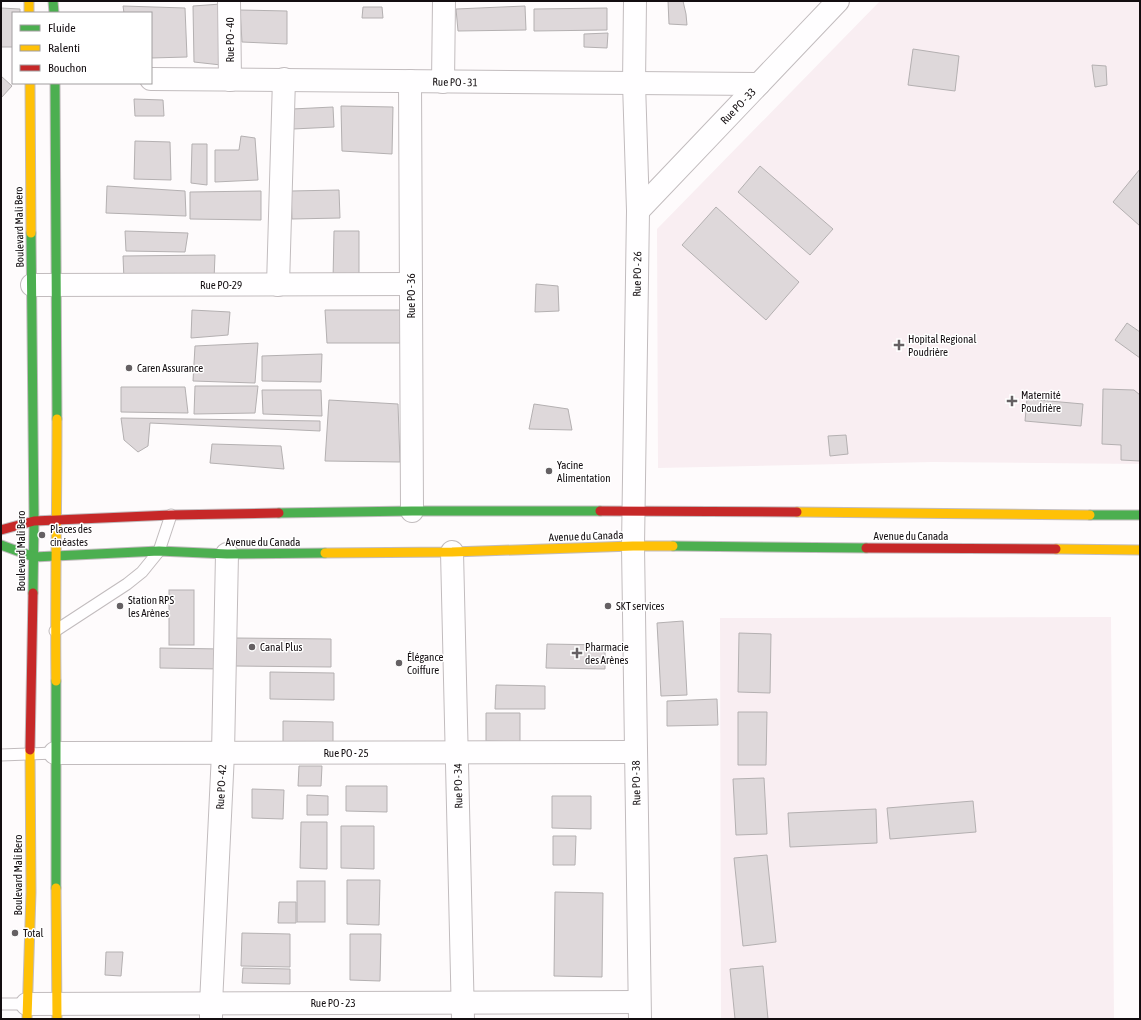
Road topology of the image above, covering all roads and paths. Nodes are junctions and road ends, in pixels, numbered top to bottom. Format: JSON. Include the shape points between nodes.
{"nodes":[{"id":1,"x":29,"y":1,"type":"edge"},
{"id":2,"x":53,"y":1,"type":"edge"},
{"id":3,"x":229,"y":1,"type":"edge"},
{"id":4,"x":444,"y":1,"type":"edge"},
{"id":5,"x":635,"y":1,"type":"edge"},
{"id":6,"x":838,"y":1,"type":"edge"},
{"id":7,"x":29,"y":12,"type":"edge"},
{"id":8,"x":54,"y":12,"type":"edge"},
{"id":9,"x":152,"y":79,"type":"edge"},
{"id":10,"x":284,"y":79,"type":"junction"},
{"id":11,"x":230,"y":80,"type":"junction"},
{"id":12,"x":410,"y":81,"type":"junction"},
{"id":13,"x":443,"y":82,"type":"junction"},
{"id":14,"x":634,"y":83,"type":"junction"},
{"id":15,"x":30,"y":84,"type":"edge"},
{"id":16,"x":54,"y":84,"type":"edge"},
{"id":17,"x":759,"y":84,"type":"junction"},
{"id":18,"x":638,"y":210,"type":"junction"},
{"id":19,"x":411,"y":284,"type":"junction"},
{"id":20,"x":56,"y":285,"type":"junction"},
{"id":21,"x":278,"y":285,"type":"junction"},
{"id":22,"x":32,"y":286,"type":"junction"},
{"id":23,"x":412,"y":511,"type":"junction"},
{"id":24,"x":633,"y":511,"type":"junction"},
{"id":25,"x":171,"y":515,"type":"junction"},
{"id":26,"x":1140,"y":515,"type":"edge"},
{"id":27,"x":57,"y":520,"type":"junction"},
{"id":28,"x":34,"y":521,"type":"junction"},
{"id":29,"x":1,"y":530,"type":"edge"},
{"id":30,"x":1,"y":545,"type":"edge"},
{"id":31,"x":633,"y":546,"type":"junction"},
{"id":32,"x":1140,"y":550,"type":"edge"},
{"id":33,"x":159,"y":551,"type":"junction"},
{"id":34,"x":452,"y":552,"type":"junction"},
{"id":35,"x":227,"y":554,"type":"junction"},
{"id":36,"x":34,"y":557,"type":"junction"},
{"id":37,"x":55,"y":557,"type":"junction"},
{"id":38,"x":55,"y":631,"type":"junction"},
{"id":39,"x":636,"y":752,"type":"junction"},
{"id":40,"x":55,"y":753,"type":"junction"},
{"id":41,"x":223,"y":753,"type":"junction"},
{"id":42,"x":457,"y":753,"type":"junction"},
{"id":43,"x":30,"y":754,"type":"junction"},
{"id":44,"x":1,"y":755,"type":"edge"},
{"id":45,"x":1,"y":1004,"type":"edge"},
{"id":46,"x":639,"y":1010,"type":"edge"},
{"id":47,"x":211,"y":1011,"type":"edge"},
{"id":48,"x":463,"y":1011,"type":"edge"},
{"id":49,"x":27,"y":1012,"type":"edge"},
{"id":50,"x":57,"y":1012,"type":"edge"}],
"edges":[{"from":1,"to":7,"type":"street"},
{"from":2,"to":8,"type":"street"},
{"from":3,"to":11,"type":"street","name":"Rue PO - 40"},
{"from":4,"to":13,"type":"street"},
{"from":5,"to":14,"type":"street","name":"Rue PO - 26"},
{"from":6,"to":17,"type":"street","name":"Rue PO - 33"},
{"from":9,"to":11,"type":"street","name":"Rue PO - 31"},
{"from":10,"to":11,"type":"street","name":"Rue PO - 31"},
{"from":10,"to":12,"type":"street","name":"Rue PO - 31"},
{"from":10,"to":21,"type":"street"},
{"from":12,"to":13,"type":"street","name":"Rue PO - 31"},
{"from":12,"to":19,"type":"street","name":"Rue PO - 36"},
{"from":13,"to":14,"type":"street","name":"Rue PO - 31"},
{"from":14,"to":17,"type":"street","name":"Rue PO - 31"},
{"from":14,"to":18,"type":"street","name":"Rue PO - 26"},
{"from":15,"to":22,"type":"street","name":"Boulevard Mali Bero"},
{"from":16,"to":20,"type":"street"},
{"from":17,"to":18,"type":"street","name":"Rue PO - 33"},
{"from":18,"to":24,"type":"street","name":"Rue PO - 26"},
{"from":19,"to":21,"type":"street","name":"Rue PO-29"},
{"from":19,"to":23,"type":"street","name":"Rue PO - 36"},
{"from":20,"to":21,"type":"street","name":"Rue PO-29"},
{"from":20,"to":22,"type":"street","name":"Rue PO-29"},
{"from":20,"to":27,"type":"street"},
{"from":22,"to":28,"type":"street","name":"Boulevard Mali Bero"},
{"from":23,"to":24,"type":"street","name":"Avenue du Canada"},
{"from":23,"to":25,"type":"street","name":"Avenue du Canada"},
{"from":24,"to":26,"type":"street","name":"Avenue du Canada"},
{"from":24,"to":31,"type":"street","name":"Rue PO - 26"},
{"from":25,"to":27,"type":"street","name":"Avenue du Canada"},
{"from":25,"to":33,"type":"lane"},
{"from":27,"to":28,"type":"street","name":"Avenue du Canada"},
{"from":27,"to":37,"type":"street"},
{"from":28,"to":29,"type":"street","name":"Avenue du Canada"},
{"from":28,"to":36,"type":"street","name":"Boulevard Mali Bero"},
{"from":30,"to":36,"type":"street","name":"Avenue du Canada"},
{"from":31,"to":32,"type":"street","name":"Avenue du Canada"},
{"from":31,"to":34,"type":"street","name":"Avenue du Canada"},
{"from":31,"to":39,"type":"street","name":"Rue PO - 38"},
{"from":33,"to":35,"type":"street","name":"Avenue du Canada"},
{"from":33,"to":37,"type":"street","name":"Avenue du Canada"},
{"from":33,"to":38,"type":"lane","via":[[142,572],[127,584]]},
{"from":34,"to":35,"type":"street","name":"Avenue du Canada"},
{"from":34,"to":42,"type":"street","name":"Rue PO - 34"},
{"from":35,"to":41,"type":"street","name":"Rue PO - 42"},
{"from":36,"to":37,"type":"street","name":"Avenue du Canada"},
{"from":36,"to":43,"type":"street","name":"Boulevard Mali Bero"},
{"from":37,"to":38,"type":"street"},
{"from":38,"to":40,"type":"street"},
{"from":39,"to":42,"type":"street","name":"Rue PO - 25"},
{"from":39,"to":46,"type":"street","name":"Rue PO - 38"},
{"from":40,"to":41,"type":"street","name":"Rue PO - 25"},
{"from":40,"to":43,"type":"lane"},
{"from":40,"to":50,"type":"street"},
{"from":41,"to":42,"type":"street","name":"Rue PO - 25"},
{"from":41,"to":47,"type":"street","name":"Rue PO - 42"},
{"from":42,"to":48,"type":"street","name":"Rue PO - 34"},
{"from":43,"to":44,"type":"lane"},
{"from":43,"to":49,"type":"street","name":"Boulevard Mali Bero","via":[[31,892]]},
{"from":45,"to":49,"type":"lane"},
{"from":46,"to":48,"type":"street","name":"Rue PO - 23"},
{"from":47,"to":48,"type":"street","name":"Rue PO - 23"},
{"from":47,"to":50,"type":"street","name":"Rue PO - 23"},
{"from":49,"to":50,"type":"street","name":"Rue PO - 23"}]}
